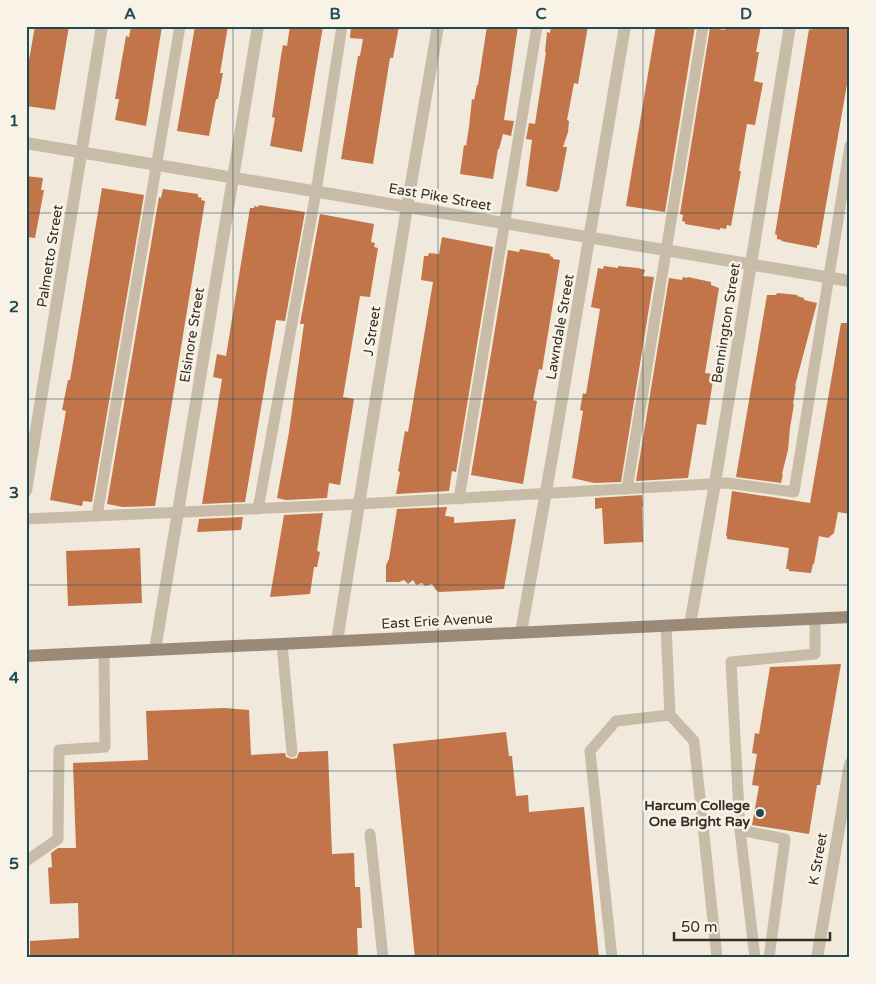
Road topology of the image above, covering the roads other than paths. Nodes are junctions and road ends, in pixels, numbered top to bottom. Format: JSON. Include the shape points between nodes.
{"nodes":[{"id":1,"x":102,"y":26,"type":"edge"},
{"id":2,"x":180,"y":26,"type":"edge"},
{"id":3,"x":258,"y":26,"type":"edge"},
{"id":4,"x":342,"y":26,"type":"edge"},
{"id":5,"x":438,"y":26,"type":"edge"},
{"id":6,"x":537,"y":26,"type":"edge"},
{"id":7,"x":625,"y":26,"type":"edge"},
{"id":8,"x":703,"y":26,"type":"edge"},
{"id":9,"x":790,"y":26,"type":"edge"},
{"id":10,"x":26,"y":143,"type":"edge"},
{"id":11,"x":850,"y":146,"type":"edge"},
{"id":12,"x":82,"y":152,"type":"junction"},
{"id":13,"x":157,"y":165,"type":"junction"},
{"id":14,"x":233,"y":178,"type":"junction"},
{"id":15,"x":316,"y":192,"type":"junction"},
{"id":16,"x":407,"y":206,"type":"junction"},
{"id":17,"x":504,"y":223,"type":"junction"},
{"id":18,"x":590,"y":237,"type":"junction"},
{"id":19,"x":666,"y":250,"type":"junction"},
{"id":20,"x":751,"y":264,"type":"junction"},
{"id":21,"x":828,"y":278,"type":"junction"},
{"id":22,"x":850,"y":281,"type":"edge"},
{"id":23,"x":715,"y":483,"type":"junction"},
{"id":24,"x":627,"y":488,"type":"junction"},
{"id":25,"x":26,"y":491,"type":"edge"},
{"id":26,"x":546,"y":493,"type":"junction"},
{"id":27,"x":460,"y":498,"type":"junction"},
{"id":28,"x":359,"y":504,"type":"junction"},
{"id":29,"x":258,"y":509,"type":"junction"},
{"id":30,"x":178,"y":512,"type":"junction"},
{"id":31,"x":97,"y":516,"type":"junction"},
{"id":32,"x":26,"y":520,"type":"edge"},
{"id":33,"x":850,"y":617,"type":"edge"},
{"id":34,"x":815,"y":619,"type":"junction"},
{"id":35,"x":691,"y":624,"type":"junction"},
{"id":36,"x":666,"y":626,"type":"junction"},
{"id":37,"x":522,"y":632,"type":"junction"},
{"id":38,"x":338,"y":641,"type":"junction"},
{"id":39,"x":282,"y":644,"type":"junction"},
{"id":40,"x":156,"y":649,"type":"junction"},
{"id":41,"x":104,"y":652,"type":"junction"},
{"id":42,"x":26,"y":656,"type":"edge"},
{"id":43,"x":670,"y":716,"type":"junction"},
{"id":44,"x":292,"y":752,"type":"dead end"},
{"id":45,"x":850,"y":764,"type":"edge"},
{"id":46,"x":740,"y":830,"type":"junction"},
{"id":47,"x":370,"y":834,"type":"dead end"},
{"id":48,"x":26,"y":861,"type":"edge"},
{"id":49,"x":383,"y":958,"type":"edge"},
{"id":50,"x":612,"y":958,"type":"edge"},
{"id":51,"x":717,"y":958,"type":"edge"},
{"id":52,"x":755,"y":958,"type":"edge"},
{"id":53,"x":769,"y":958,"type":"edge"},
{"id":54,"x":817,"y":958,"type":"edge"}],
"edges":[{"from":1,"to":12,"type":"street","name":"Palmetto Street"},
{"from":2,"to":13,"type":"lane"},
{"from":3,"to":14,"type":"street","name":"Elsinore Street"},
{"from":4,"to":15,"type":"lane"},
{"from":5,"to":16,"type":"street","name":"J Street"},
{"from":6,"to":17,"type":"lane"},
{"from":7,"to":18,"type":"street","name":"Lawndale Street"},
{"from":8,"to":19,"type":"lane"},
{"from":9,"to":20,"type":"street","name":"Bennington Street"},
{"from":10,"to":12,"type":"street","name":"East Pike Street"},
{"from":11,"to":21,"type":"lane"},
{"from":12,"to":13,"type":"street","name":"East Pike Street"},
{"from":12,"to":25,"type":"street","name":"Palmetto Street"},
{"from":13,"to":14,"type":"street","name":"East Pike Street"},
{"from":13,"to":31,"type":"lane"},
{"from":14,"to":15,"type":"street","name":"East Pike Street"},
{"from":14,"to":30,"type":"street","name":"Elsinore Street"},
{"from":15,"to":16,"type":"street","name":"East Pike Street"},
{"from":15,"to":29,"type":"lane"},
{"from":16,"to":17,"type":"street","name":"East Pike Street"},
{"from":16,"to":28,"type":"street","name":"J Street"},
{"from":17,"to":18,"type":"street","name":"East Pike Street"},
{"from":17,"to":27,"type":"lane"},
{"from":18,"to":19,"type":"street","name":"East Pike Street"},
{"from":18,"to":26,"type":"street","name":"Lawndale Street"},
{"from":19,"to":20,"type":"street","name":"East Pike Street"},
{"from":19,"to":24,"type":"lane"},
{"from":20,"to":21,"type":"street","name":"East Pike Street"},
{"from":20,"to":23,"type":"street","name":"Bennington Street"},
{"from":21,"to":22,"type":"street","name":"East Pike Street"},
{"from":21,"to":23,"type":"lane","via":[[794,492]]},
{"from":23,"to":24,"type":"lane"},
{"from":23,"to":35,"type":"street","name":"Bennington Street"},
{"from":24,"to":26,"type":"lane"},
{"from":26,"to":27,"type":"lane"},
{"from":26,"to":37,"type":"street","name":"Lawndale Street"},
{"from":27,"to":28,"type":"lane"},
{"from":28,"to":29,"type":"lane"},
{"from":28,"to":38,"type":"street","name":"J Street"},
{"from":29,"to":30,"type":"lane"},
{"from":30,"to":31,"type":"lane"},
{"from":30,"to":40,"type":"street","name":"Elsinore Street"},
{"from":31,"to":32,"type":"lane"},
{"from":33,"to":34,"type":"main road","name":"East Erie Avenue"},
{"from":34,"to":35,"type":"main road","name":"East Erie Avenue"},
{"from":34,"to":46,"type":"lane","via":[[815,654],[731,662]]},
{"from":35,"to":36,"type":"main road","name":"East Erie Avenue"},
{"from":36,"to":37,"type":"main road","name":"East Erie Avenue"},
{"from":36,"to":43,"type":"lane"},
{"from":37,"to":38,"type":"main road","name":"East Erie Avenue"},
{"from":38,"to":39,"type":"main road","name":"East Erie Avenue"},
{"from":39,"to":40,"type":"main road","name":"East Erie Avenue"},
{"from":39,"to":44,"type":"lane"},
{"from":40,"to":41,"type":"main road","name":"East Erie Avenue"},
{"from":41,"to":42,"type":"main road","name":"East Erie Avenue"},
{"from":41,"to":48,"type":"lane","via":[[105,747],[59,750],[58,839]]},
{"from":43,"to":50,"type":"lane","via":[[616,721],[590,751]]},
{"from":43,"to":51,"type":"lane","via":[[694,741]]},
{"from":45,"to":54,"type":"street","name":"K Street"},
{"from":46,"to":52,"type":"lane"},
{"from":46,"to":53,"type":"lane","via":[[785,839]]},
{"from":47,"to":49,"type":"lane"}]}
